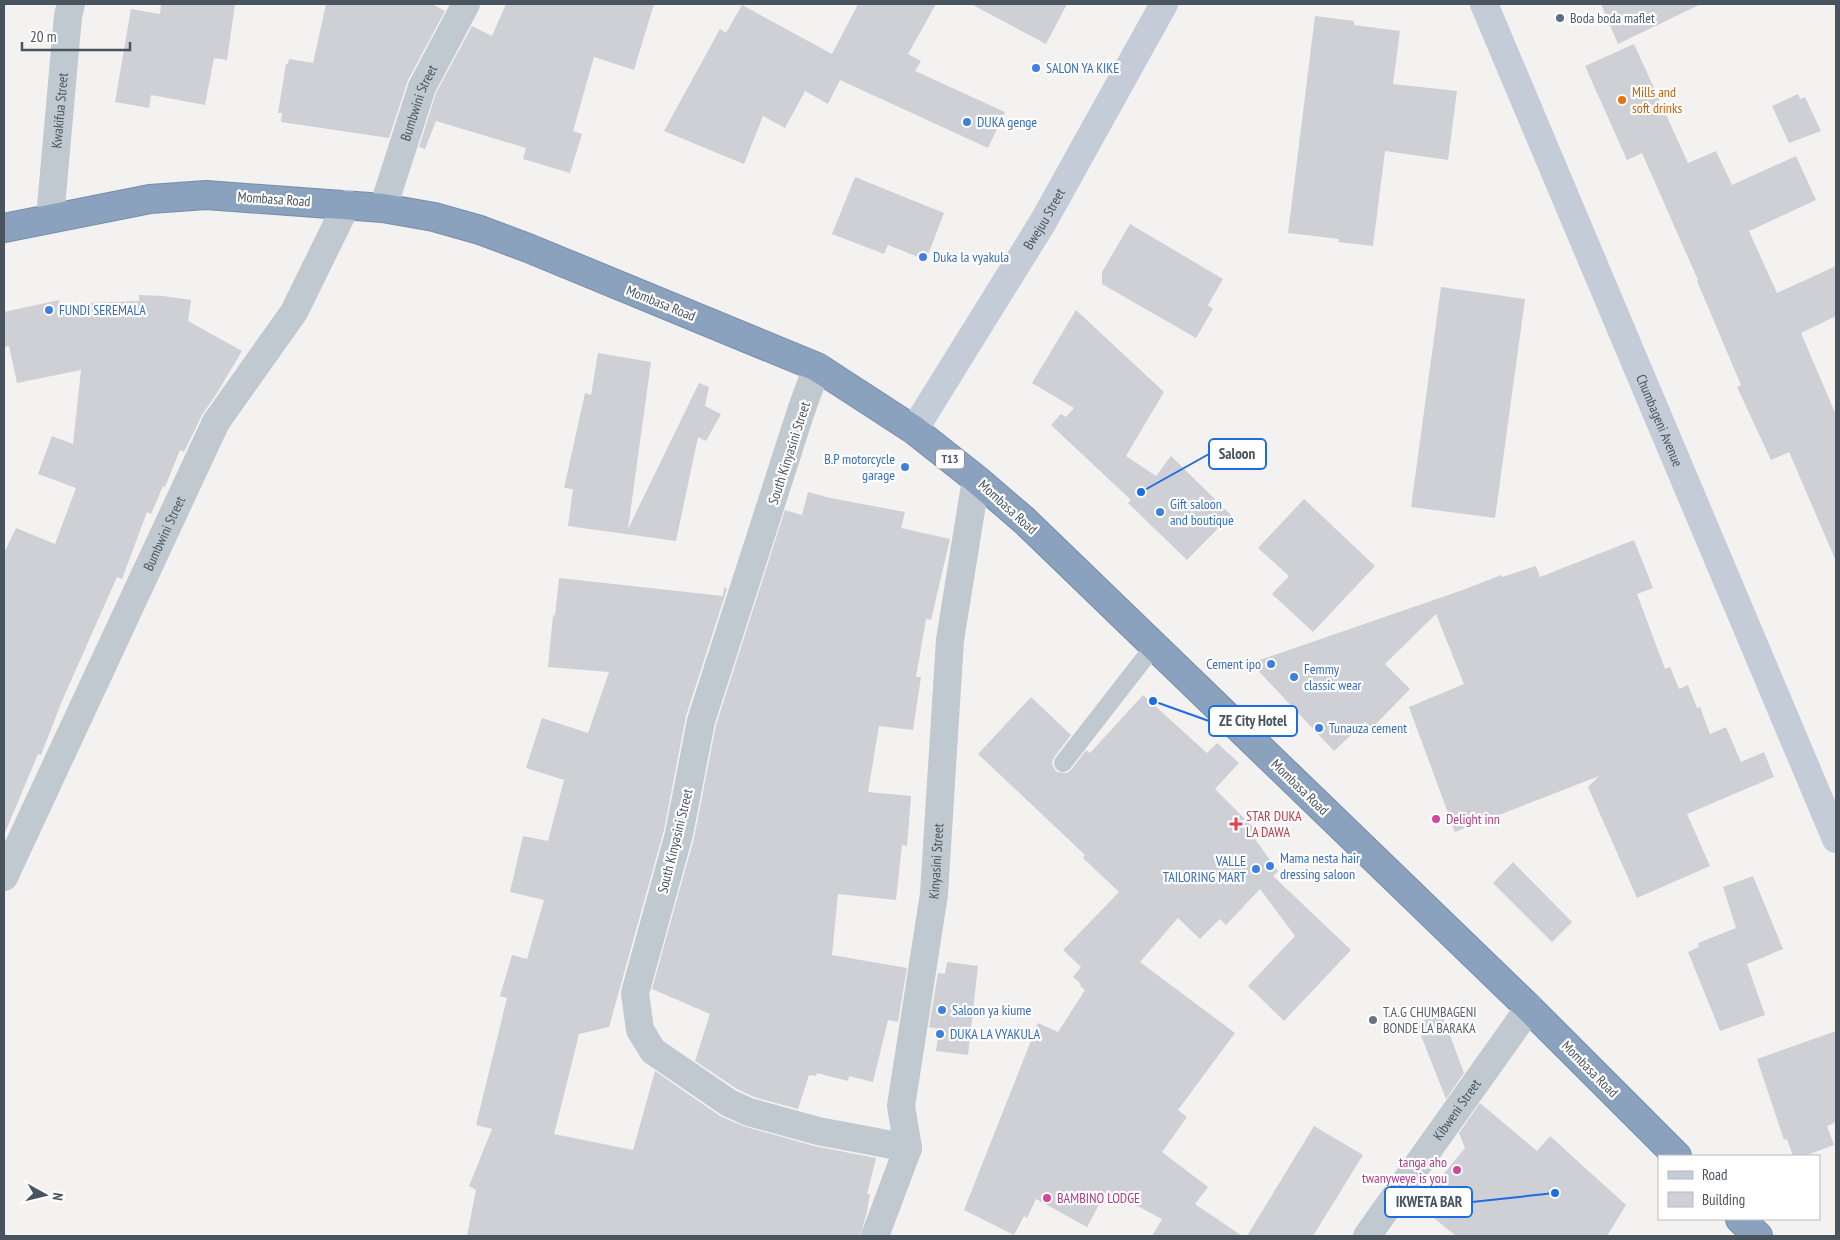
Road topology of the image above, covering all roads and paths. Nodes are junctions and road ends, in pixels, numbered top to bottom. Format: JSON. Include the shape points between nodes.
{"nodes":[{"id":1,"x":71,"y":4,"type":"edge"},
{"id":2,"x":466,"y":4,"type":"edge"},
{"id":3,"x":1164,"y":4,"type":"edge"},
{"id":4,"x":1484,"y":4,"type":"edge"},
{"id":5,"x":347,"y":204,"type":"junction"},
{"id":6,"x":384,"y":208,"type":"junction"},
{"id":7,"x":50,"y":218,"type":"junction"},
{"id":8,"x":4,"y":228,"type":"edge"},
{"id":9,"x":817,"y":367,"type":"junction"},
{"id":10,"x":914,"y":430,"type":"junction"},
{"id":11,"x":976,"y":479,"type":"junction"},
{"id":12,"x":1154,"y":646,"type":"junction"},
{"id":13,"x":1063,"y":763,"type":"dead end"},
{"id":14,"x":1836,"y":839,"type":"edge"},
{"id":15,"x":4,"y":877,"type":"edge"},
{"id":16,"x":1529,"y":1008,"type":"junction"},
{"id":17,"x":908,"y":1148,"type":"junction"},
{"id":18,"x":1677,"y":1155,"type":"edge"},
{"id":19,"x":1741,"y":1220,"type":"edge"},
{"id":20,"x":875,"y":1236,"type":"edge"},
{"id":21,"x":1367,"y":1236,"type":"edge"},
{"id":22,"x":1758,"y":1236,"type":"edge"}],
"edges":[{"from":1,"to":7,"type":"street","name":"Kwakifua Street"},
{"from":2,"to":6,"type":"street","name":"Bumbwini Street","via":[[422,87]]},
{"from":3,"to":10,"type":"street","name":"Bwejuu Street","via":[[1043,222]]},
{"from":4,"to":14,"type":"street","name":"Chumbageni Avenue"},
{"from":5,"to":6,"type":"highway","name":"Mombasa Road","number":"T13"},
{"from":5,"to":7,"type":"highway","name":"Mombasa Road","number":"T13","via":[[206,195],[150,199]]},
{"from":5,"to":15,"type":"street","name":"Bumbwini Street","via":[[294,312],[216,422]]},
{"from":6,"to":9,"type":"highway","name":"Mombasa Road","number":"T13","via":[[480,230]]},
{"from":7,"to":8,"type":"highway","name":"Mombasa Road","number":"T13"},
{"from":9,"to":10,"type":"highway","name":"Mombasa Road","number":"T13"},
{"from":9,"to":17,"type":"street","name":"South Kinyasini Street","via":[[701,721],[679,834],[635,993],[640,1030],[653,1051],[729,1103],[749,1112],[818,1131]]},
{"from":10,"to":11,"type":"highway","name":"Mombasa Road","number":"T13"},
{"from":11,"to":12,"type":"highway","name":"Mombasa Road","number":"T13","via":[[1024,520]]},
{"from":11,"to":17,"type":"street","name":"Kinyasini Street","via":[[950,640],[934,894],[901,1106]]},
{"from":12,"to":13,"type":"lane"},
{"from":12,"to":16,"type":"highway","name":"Mombasa Road","number":"T13"},
{"from":16,"to":18,"type":"highway","name":"Mombasa Road","number":"T13"},
{"from":16,"to":21,"type":"street","name":"Kibweni Street"},
{"from":17,"to":20,"type":"street"},
{"from":19,"to":22,"type":"highway"}]}
